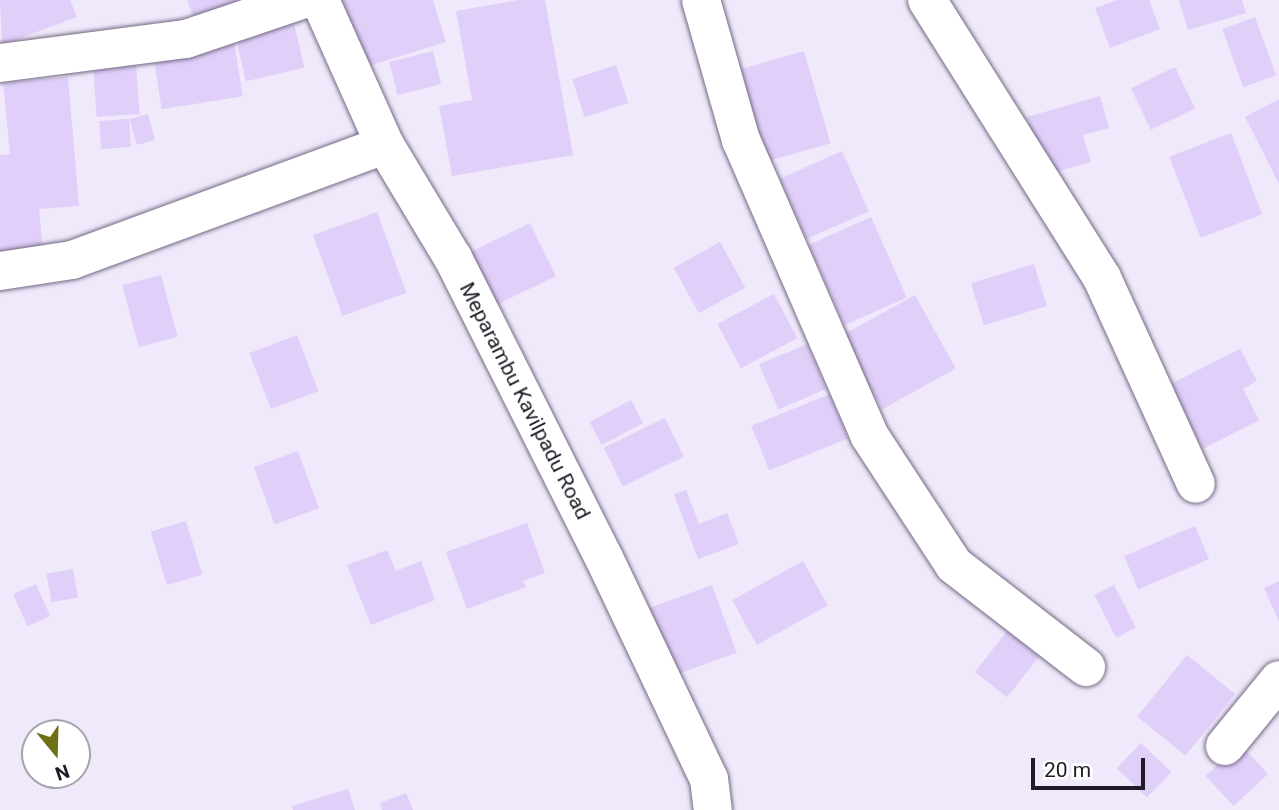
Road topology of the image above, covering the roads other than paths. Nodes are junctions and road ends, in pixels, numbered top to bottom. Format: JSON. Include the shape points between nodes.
{"nodes":[{"id":1,"x":301,"y":0,"type":"edge"},
{"id":2,"x":320,"y":0,"type":"edge"},
{"id":3,"x":701,"y":0,"type":"edge"},
{"id":4,"x":927,"y":0,"type":"edge"},
{"id":5,"x":0,"y":63,"type":"edge"},
{"id":6,"x":385,"y":145,"type":"junction"},
{"id":7,"x":0,"y":271,"type":"edge"},
{"id":8,"x":1196,"y":484,"type":"dead end"},
{"id":9,"x":1086,"y":667,"type":"dead end"},
{"id":10,"x":1279,"y":680,"type":"edge"},
{"id":11,"x":1225,"y":746,"type":"dead end"},
{"id":12,"x":713,"y":810,"type":"edge"}],
"edges":[{"from":1,"to":5,"type":"street","via":[[186,39]]},
{"from":2,"to":6,"type":"street","name":"Meparambu Kavilpadu Road"},
{"from":3,"to":9,"type":"street","via":[[741,139],[869,435],[954,565]]},
{"from":4,"to":8,"type":"street","via":[[1102,278]]},
{"from":6,"to":7,"type":"street","via":[[72,260]]},
{"from":6,"to":12,"type":"street","name":"Meparambu Kavilpadu Road","via":[[453,258],[604,558],[709,779]]},
{"from":10,"to":11,"type":"street"}]}
